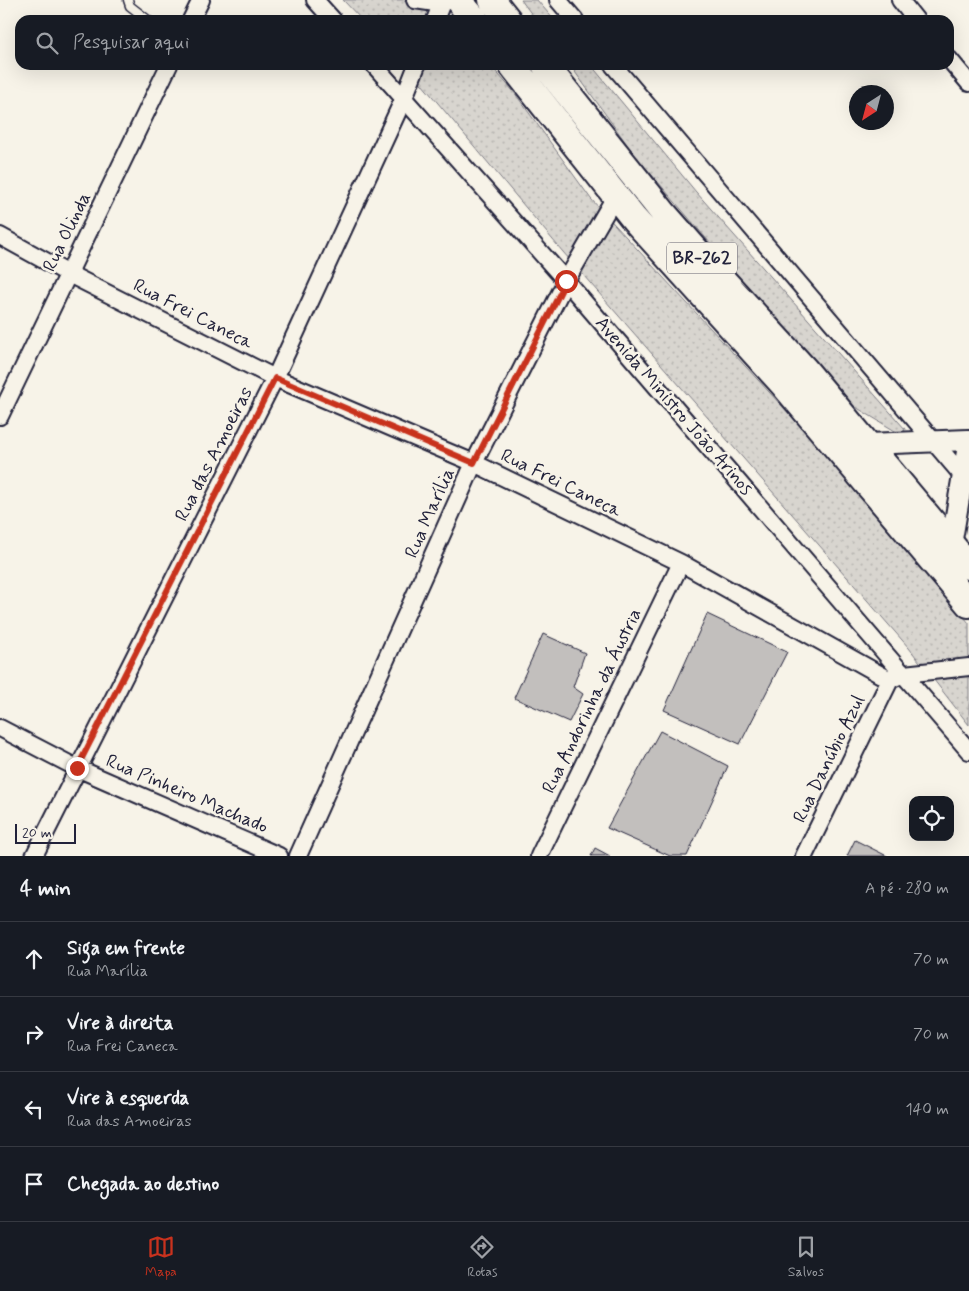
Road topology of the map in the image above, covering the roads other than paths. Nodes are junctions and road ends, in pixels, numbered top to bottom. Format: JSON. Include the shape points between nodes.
{"nodes":[{"id":1,"x":128,"y":0,"type":"edge"},
{"id":2,"x":200,"y":0,"type":"edge"},
{"id":3,"x":315,"y":0,"type":"edge"},
{"id":4,"x":415,"y":0,"type":"edge"},
{"id":5,"x":492,"y":0,"type":"edge"},
{"id":6,"x":558,"y":0,"type":"edge"},
{"id":7,"x":900,"y":0,"type":"edge"},
{"id":8,"x":448,"y":1,"type":"edge"},
{"id":9,"x":142,"y":15,"type":"edge"},
{"id":10,"x":193,"y":15,"type":"edge"},
{"id":11,"x":328,"y":15,"type":"edge"},
{"id":12,"x":438,"y":15,"type":"edge"},
{"id":13,"x":468,"y":15,"type":"edge"},
{"id":14,"x":504,"y":15,"type":"edge"},
{"id":15,"x":571,"y":15,"type":"edge"},
{"id":16,"x":912,"y":15,"type":"edge"},
{"id":17,"x":954,"y":65,"type":"edge"},
{"id":18,"x":168,"y":70,"type":"edge"},
{"id":19,"x":379,"y":70,"type":"edge"},
{"id":20,"x":415,"y":70,"type":"edge"},
{"id":21,"x":516,"y":70,"type":"edge"},
{"id":22,"x":549,"y":70,"type":"edge"},
{"id":23,"x":617,"y":70,"type":"edge"},
{"id":24,"x":969,"y":83,"type":"edge"},
{"id":25,"x":404,"y":98,"type":"junction"},
{"id":26,"x":616,"y":195,"type":"junction"},
{"id":27,"x":0,"y":236,"type":"edge"},
{"id":28,"x":69,"y":274,"type":"junction"},
{"id":29,"x":566,"y":281,"type":"junction"},
{"id":30,"x":275,"y":378,"type":"junction"},
{"id":31,"x":0,"y":416,"type":"edge"},
{"id":32,"x":969,"y":440,"type":"edge"},
{"id":33,"x":933,"y":442,"type":"junction"},
{"id":34,"x":868,"y":444,"type":"junction"},
{"id":35,"x":474,"y":463,"type":"junction"},
{"id":36,"x":966,"y":480,"type":"edge"},
{"id":37,"x":950,"y":545,"type":"junction"},
{"id":38,"x":681,"y":564,"type":"junction"},
{"id":39,"x":969,"y":566,"type":"edge"},
{"id":40,"x":969,"y":604,"type":"edge"},
{"id":41,"x":969,"y":667,"type":"edge"},
{"id":42,"x":897,"y":677,"type":"junction"},
{"id":43,"x":0,"y":728,"type":"edge"},
{"id":44,"x":969,"y":752,"type":"edge"},
{"id":45,"x":77,"y":768,"type":"junction"},
{"id":46,"x":34,"y":856,"type":"edge"},
{"id":47,"x":279,"y":856,"type":"edge"},
{"id":48,"x":298,"y":856,"type":"edge"},
{"id":49,"x":539,"y":856,"type":"edge"},
{"id":50,"x":804,"y":856,"type":"edge"}],
"edges":[{"from":1,"to":9,"type":"lane","via":[[130,6]]},
{"from":2,"to":10,"type":"street"},
{"from":3,"to":11,"type":"street"},
{"from":4,"to":8,"type":"street"},
{"from":5,"to":14,"type":"highway"},
{"from":6,"to":15,"type":"street"},
{"from":7,"to":16,"type":"street"},
{"from":8,"to":12,"type":"street"},
{"from":8,"to":13,"type":"highway"},
{"from":17,"to":24,"type":"street"},
{"from":18,"to":28,"type":"street","name":"Rua Olinda"},
{"from":19,"to":25,"type":"street","name":"Avenida Ministro João Arinos"},
{"from":20,"to":25,"type":"street","name":"Rua das Amoeiras"},
{"from":21,"to":26,"type":"highway","number":"BR-262"},
{"from":22,"to":34,"type":"highway","number":"BR-262","via":[[665,215]]},
{"from":23,"to":33,"type":"street"},
{"from":25,"to":29,"type":"street","name":"Avenida Ministro João Arinos"},
{"from":25,"to":30,"type":"street","name":"Rua das Amoeiras"},
{"from":26,"to":29,"type":"street","name":"Rua Marília"},
{"from":26,"to":40,"type":"highway","number":"BR-262"},
{"from":27,"to":28,"type":"street","name":"Rua Frei Caneca"},
{"from":28,"to":30,"type":"street","name":"Rua Frei Caneca"},
{"from":28,"to":31,"type":"street","name":"Rua Olinda"},
{"from":29,"to":35,"type":"street","name":"Rua Marília"},
{"from":29,"to":42,"type":"street","name":"Avenida Ministro João Arinos"},
{"from":30,"to":35,"type":"street","name":"Rua Frei Caneca"},
{"from":30,"to":45,"type":"street","name":"Rua das Amoeiras"},
{"from":32,"to":33,"type":"street"},
{"from":32,"to":36,"type":"street"},
{"from":33,"to":34,"type":"street"},
{"from":33,"to":36,"type":"street"},
{"from":34,"to":37,"type":"highway","number":"BR-262"},
{"from":35,"to":38,"type":"street","name":"Rua Frei Caneca"},
{"from":35,"to":48,"type":"street","name":"Rua Marília"},
{"from":36,"to":37,"type":"street"},
{"from":37,"to":39,"type":"highway","number":"BR-262"},
{"from":38,"to":42,"type":"street","name":"Rua Frei Caneca"},
{"from":38,"to":49,"type":"street","name":"Rua Andorinha da Áustria"},
{"from":41,"to":42,"type":"street"},
{"from":42,"to":44,"type":"street","name":"Avenida Ministro João Arinos"},
{"from":42,"to":50,"type":"street","name":"Rua Danúbio Azul"},
{"from":43,"to":45,"type":"street","name":"Rua Pinheiro Machado"},
{"from":45,"to":46,"type":"street","name":"Rua das Amoeiras"},
{"from":45,"to":47,"type":"street","name":"Rua Pinheiro Machado"}]}
